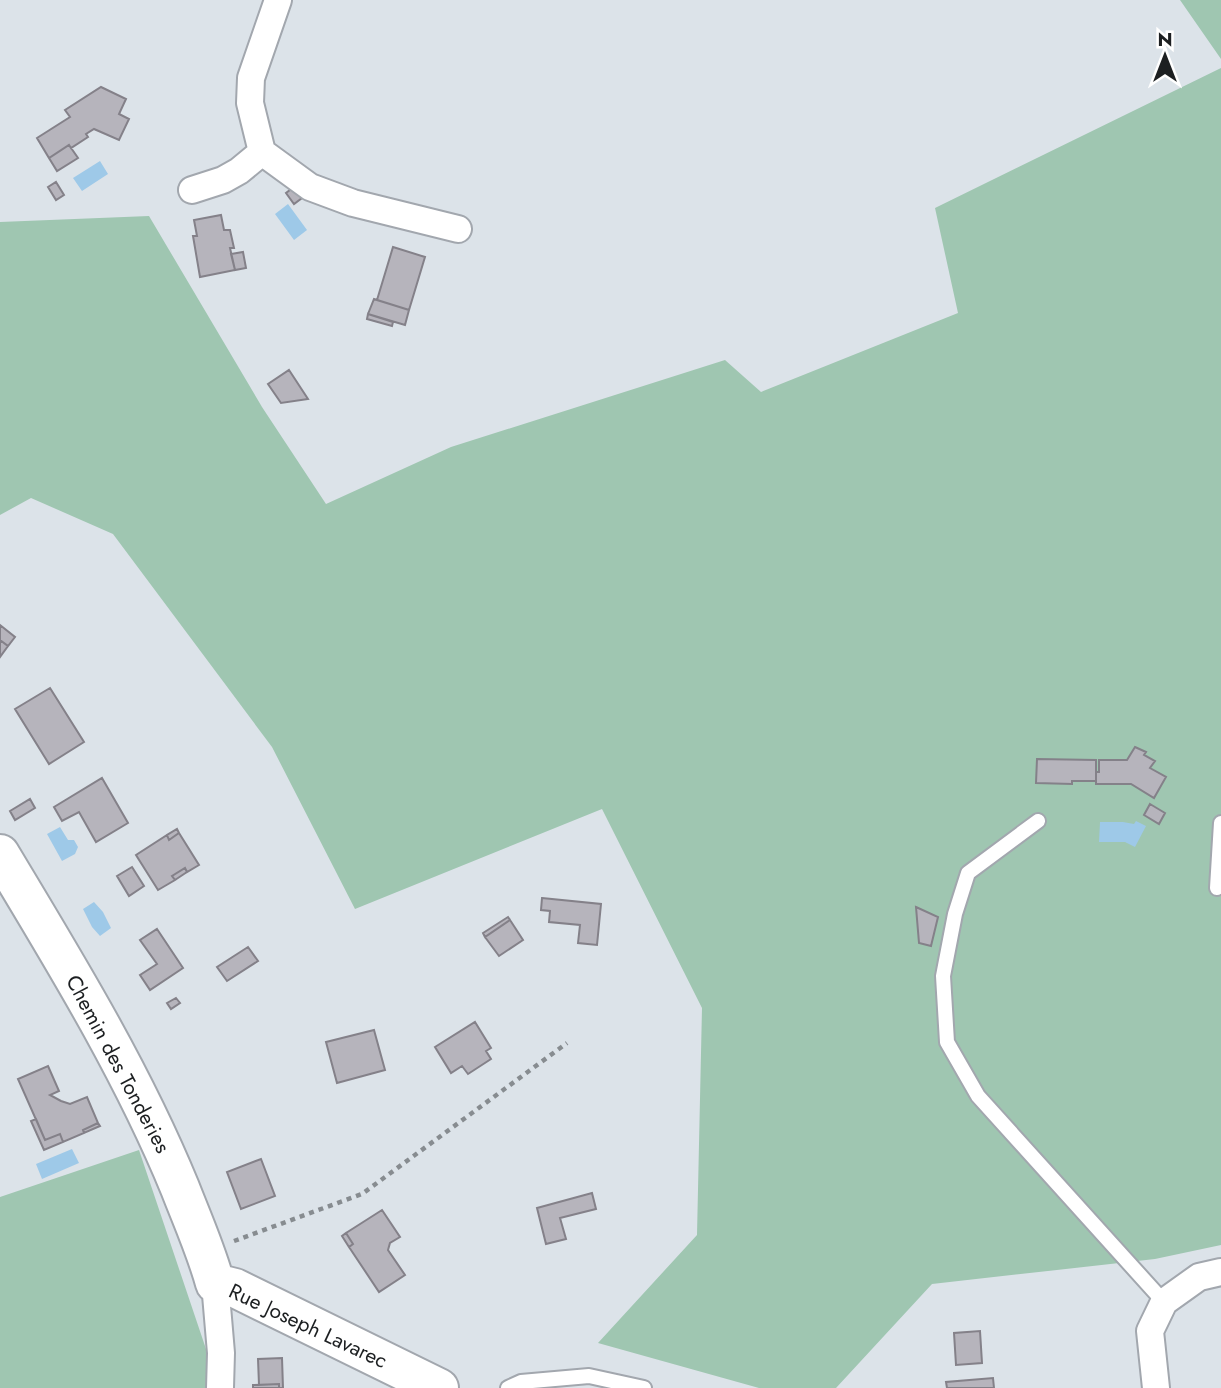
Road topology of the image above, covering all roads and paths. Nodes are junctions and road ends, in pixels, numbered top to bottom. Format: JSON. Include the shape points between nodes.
{"nodes":[{"id":1,"x":278,"y":0,"type":"edge"},
{"id":2,"x":262,"y":152,"type":"junction"},
{"id":3,"x":192,"y":190,"type":"dead end"},
{"id":4,"x":458,"y":229,"type":"dead end"},
{"id":5,"x":1038,"y":821,"type":"dead end"},
{"id":6,"x":1221,"y":823,"type":"edge"},
{"id":7,"x":0,"y":854,"type":"edge"},
{"id":8,"x":1221,"y":885,"type":"edge"},
{"id":9,"x":567,"y":1043,"type":"dead end"},
{"id":10,"x":211,"y":1271,"type":"junction"},
{"id":11,"x":1221,"y":1272,"type":"edge"},
{"id":12,"x":1164,"y":1303,"type":"junction"},
{"id":13,"x":220,"y":1388,"type":"edge"},
{"id":14,"x":439,"y":1388,"type":"edge"},
{"id":15,"x":508,"y":1388,"type":"edge"},
{"id":16,"x":644,"y":1388,"type":"edge"},
{"id":17,"x":1156,"y":1388,"type":"edge"}],
"edges":[{"from":1,"to":2,"type":"street","via":[[251,78],[250,103]]},
{"from":2,"to":3,"type":"street","via":[[223,180]]},
{"from":2,"to":4,"type":"street","via":[[310,187],[353,203]]},
{"from":5,"to":12,"type":"lane","via":[[968,873],[943,976],[947,1042],[978,1096]]},
{"from":6,"to":8,"type":"lane","via":[[1217,888]]},
{"from":7,"to":10,"type":"street","name":"Chemin des Tonderies","via":[[128,1075],[168,1159]]},
{"from":9,"to":10,"type":"path","via":[[362,1194],[237,1238]]},
{"from":10,"to":13,"type":"street"},
{"from":10,"to":14,"type":"street","name":"Rue Joseph Lavarec","via":[[234,1287]]},
{"from":11,"to":12,"type":"street","via":[[1199,1277]]},
{"from":12,"to":17,"type":"street","via":[[1150,1331]]},
{"from":15,"to":16,"type":"lane","via":[[521,1382],[589,1376]]}]}
